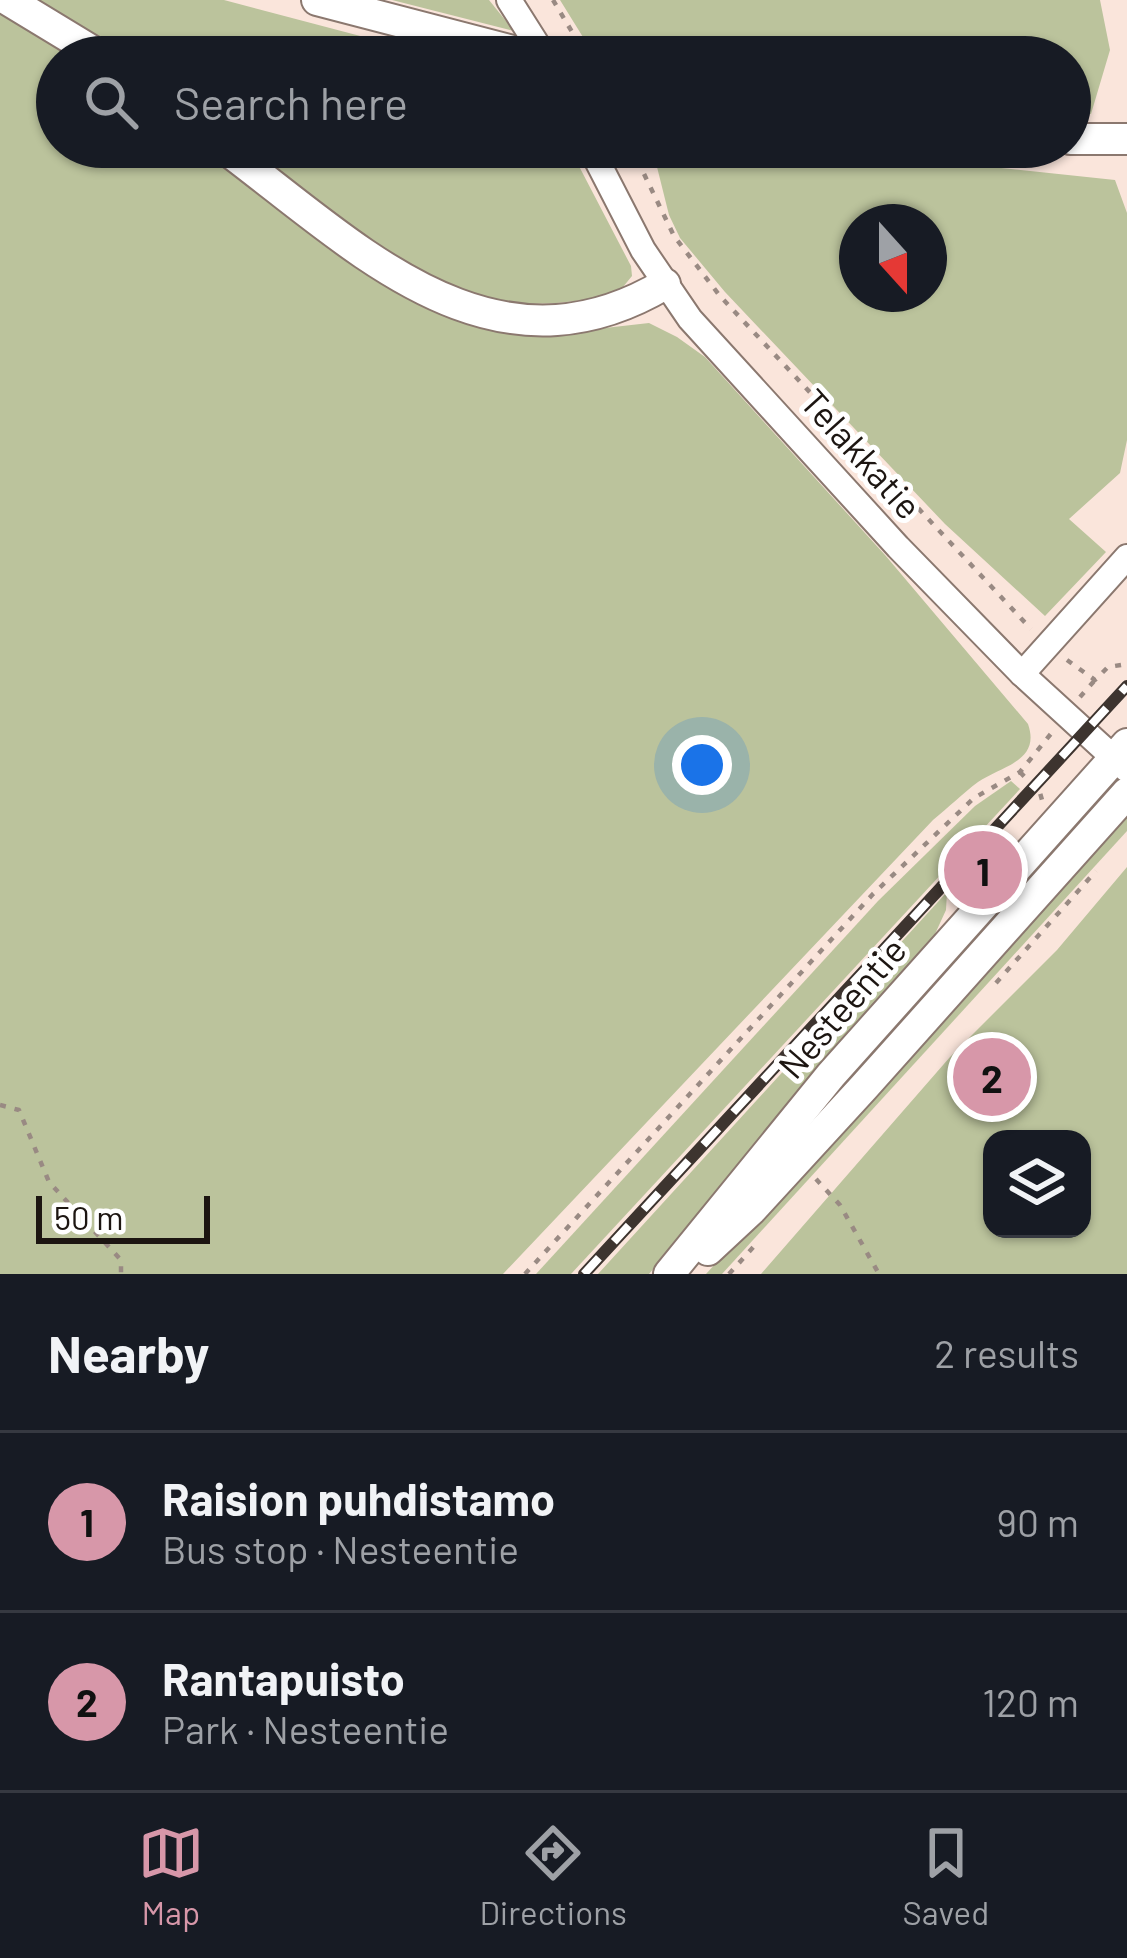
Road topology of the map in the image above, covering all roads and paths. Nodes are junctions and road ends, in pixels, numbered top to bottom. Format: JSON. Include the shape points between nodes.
{"nodes":[{"id":1,"x":8,"y":0,"type":"edge"},
{"id":2,"x":316,"y":0,"type":"edge"},
{"id":3,"x":509,"y":0,"type":"edge"},
{"id":4,"x":553,"y":0,"type":"edge"},
{"id":5,"x":67,"y":36,"type":"edge"},
{"id":6,"x":451,"y":36,"type":"edge"},
{"id":7,"x":529,"y":36,"type":"edge"},
{"id":8,"x":574,"y":36,"type":"edge"},
{"id":9,"x":1091,"y":139,"type":"edge"},
{"id":10,"x":1127,"y":139,"type":"edge"},
{"id":11,"x":252,"y":168,"type":"edge"},
{"id":12,"x":600,"y":168,"type":"edge"},
{"id":13,"x":641,"y":168,"type":"edge"},
{"id":14,"x":665,"y":284,"type":"junction"},
{"id":15,"x":1127,"y":557,"type":"edge"},
{"id":16,"x":1039,"y":638,"type":"dead end"},
{"id":17,"x":1064,"y":658,"type":"dead end"},
{"id":18,"x":1127,"y":664,"type":"edge"},
{"id":19,"x":1022,"y":674,"type":"junction"},
{"id":20,"x":1095,"y":680,"type":"junction"},
{"id":21,"x":1082,"y":694,"type":"dead end"},
{"id":22,"x":1041,"y":746,"type":"dead end"},
{"id":23,"x":1123,"y":758,"type":"edge"},
{"id":24,"x":1020,"y":772,"type":"junction"},
{"id":25,"x":1127,"y":793,"type":"edge"},
{"id":26,"x":1041,"y":805,"type":"dead end"},
{"id":27,"x":0,"y":1105,"type":"edge"},
{"id":28,"x":816,"y":1179,"type":"dead end"},
{"id":29,"x":121,"y":1274,"type":"edge"},
{"id":30,"x":525,"y":1274,"type":"edge"},
{"id":31,"x":669,"y":1274,"type":"edge"},
{"id":32,"x":682,"y":1274,"type":"edge"},
{"id":33,"x":879,"y":1274,"type":"edge"}],
"edges":[{"from":1,"to":5,"type":"main road"},
{"from":2,"to":6,"type":"main road"},
{"from":3,"to":7,"type":"street"},
{"from":4,"to":8,"type":"path"},
{"from":9,"to":10,"type":"main road"},
{"from":11,"to":14,"type":"main road","via":[[403,280],[451,304],[549,321],[632,304]]},
{"from":12,"to":14,"type":"street","name":"Telakkatie"},
{"from":13,"to":16,"type":"path","via":[[674,236],[720,296]]},
{"from":14,"to":19,"type":"street","name":"Telakkatie","via":[[898,548]]},
{"from":15,"to":19,"type":"street"},
{"from":17,"to":20,"type":"path"},
{"from":18,"to":20,"type":"path"},
{"from":19,"to":23,"type":"street","name":"Telakkatie"},
{"from":20,"to":21,"type":"path"},
{"from":22,"to":24,"type":"path"},
{"from":23,"to":31,"type":"main road","name":"Nesteentie","via":[[831,1075]]},
{"from":24,"to":26,"type":"path"},
{"from":24,"to":30,"type":"path","via":[[937,829]]},
{"from":25,"to":32,"type":"main road","name":"Nesteentie","via":[[751,1210]]},
{"from":27,"to":29,"type":"path","via":[[19,1110],[49,1182],[122,1260]]},
{"from":28,"to":33,"type":"path","via":[[841,1205]]}]}
